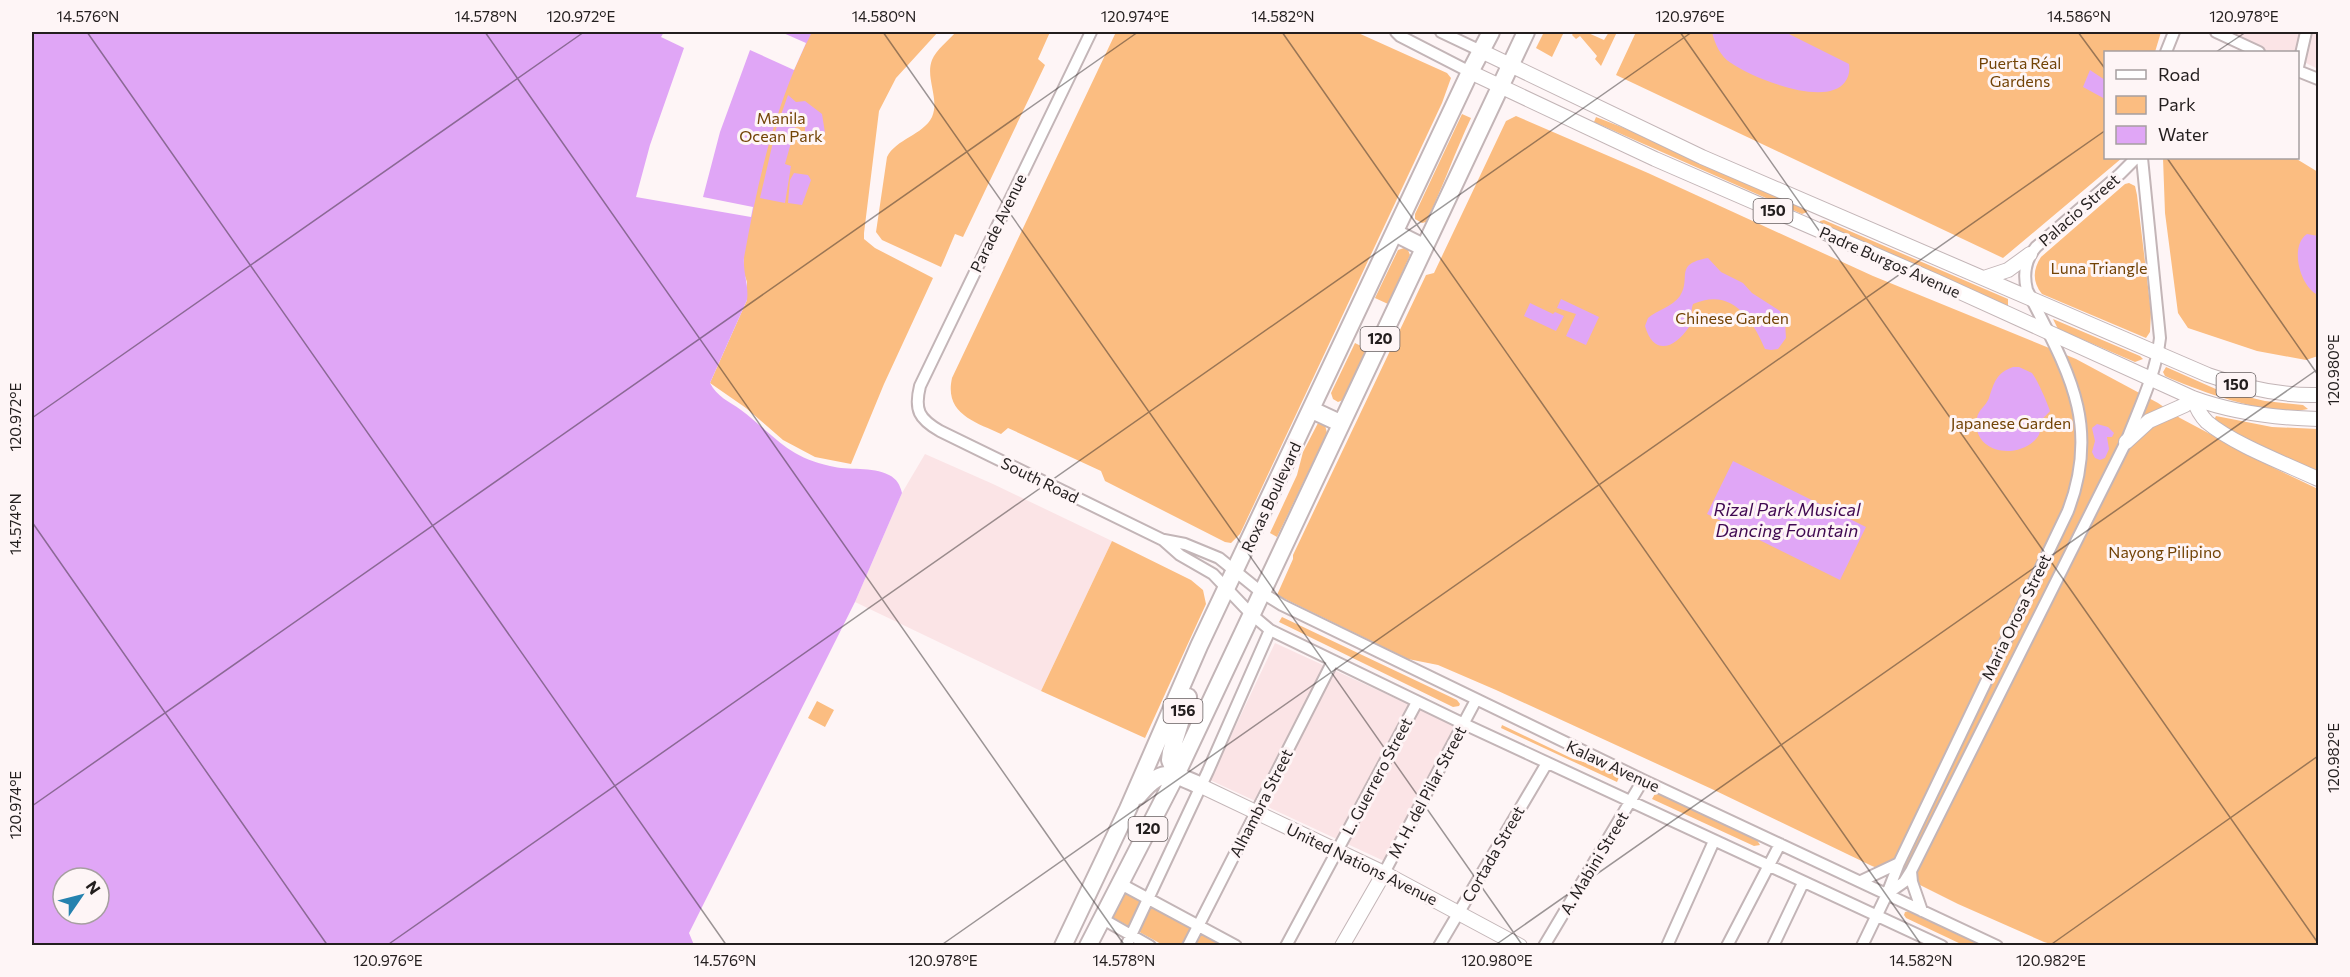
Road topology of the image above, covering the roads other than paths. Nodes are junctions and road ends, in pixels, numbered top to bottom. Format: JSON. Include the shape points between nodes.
{"nodes":[{"id":1,"x":1091,"y":32,"type":"edge"},
{"id":2,"x":1396,"y":32,"type":"edge"},
{"id":3,"x":1441,"y":32,"type":"edge"},
{"id":4,"x":1491,"y":32,"type":"edge"},
{"id":5,"x":1526,"y":32,"type":"edge"},
{"id":6,"x":2174,"y":32,"type":"edge"},
{"id":7,"x":2216,"y":32,"type":"edge"},
{"id":8,"x":2306,"y":32,"type":"edge"},
{"id":9,"x":1481,"y":51,"type":"junction"},
{"id":10,"x":2168,"y":51,"type":"edge"},
{"id":11,"x":2257,"y":51,"type":"edge"},
{"id":12,"x":1509,"y":64,"type":"junction"},
{"id":13,"x":2299,"y":64,"type":"edge"},
{"id":14,"x":2299,"y":69,"type":"edge"},
{"id":15,"x":1470,"y":72,"type":"junction"},
{"id":16,"x":2319,"y":79,"type":"edge"},
{"id":17,"x":1498,"y":86,"type":"junction"},
{"id":18,"x":1596,"y":105,"type":"junction"},
{"id":19,"x":1587,"y":127,"type":"junction"},
{"id":20,"x":2135,"y":159,"type":"edge"},
{"id":21,"x":2142,"y":159,"type":"edge"},
{"id":22,"x":2120,"y":174,"type":"junction"},
{"id":23,"x":2146,"y":182,"type":"junction"},
{"id":24,"x":1817,"y":207,"type":"junction"},
{"id":25,"x":1809,"y":227,"type":"junction"},
{"id":26,"x":1395,"y":233,"type":"junction"},
{"id":27,"x":1423,"y":247,"type":"junction"},
{"id":28,"x":2030,"y":254,"type":"junction"},
{"id":29,"x":1984,"y":278,"type":"junction"},
{"id":30,"x":2032,"y":299,"type":"junction"},
{"id":31,"x":2048,"y":332,"type":"junction"},
{"id":32,"x":2158,"y":354,"type":"junction"},
{"id":33,"x":2150,"y":379,"type":"junction"},
{"id":34,"x":2319,"y":394,"type":"edge"},
{"id":35,"x":2193,"y":398,"type":"junction"},
{"id":36,"x":1312,"y":410,"type":"junction"},
{"id":37,"x":921,"y":417,"type":"joint"},
{"id":38,"x":2319,"y":419,"type":"edge"},
{"id":39,"x":1340,"y":423,"type":"junction"},
{"id":40,"x":2126,"y":442,"type":"junction"},
{"id":41,"x":2319,"y":479,"type":"edge"},
{"id":42,"x":1162,"y":540,"type":"junction"},
{"id":43,"x":1236,"y":572,"type":"junction"},
{"id":44,"x":1227,"y":590,"type":"junction"},
{"id":45,"x":1260,"y":592,"type":"junction"},
{"id":46,"x":1251,"y":614,"type":"junction"},
{"id":47,"x":1270,"y":630,"type":"junction"},
{"id":48,"x":1199,"y":646,"type":"junction"},
{"id":49,"x":1333,"y":661,"type":"junction"},
{"id":50,"x":1476,"y":700,"type":"junction"},
{"id":51,"x":1418,"y":702,"type":"junction"},
{"id":52,"x":1464,"y":724,"type":"junction"},
{"id":53,"x":1547,"y":763,"type":"junction"},
{"id":54,"x":1176,"y":775,"type":"junction"},
{"id":55,"x":1643,"y":780,"type":"junction"},
{"id":56,"x":1201,"y":786,"type":"junction"},
{"id":57,"x":1631,"y":802,"type":"junction"},
{"id":58,"x":1128,"y":809,"type":"junction"},
{"id":59,"x":1256,"y":812,"type":"junction"},
{"id":60,"x":1714,"y":841,"type":"junction"},
{"id":61,"x":1780,"y":844,"type":"junction"},
{"id":62,"x":1337,"y":851,"type":"junction"},
{"id":63,"x":1899,"y":863,"type":"junction"},
{"id":64,"x":1768,"y":866,"type":"junction"},
{"id":65,"x":1911,"y":871,"type":"junction"},
{"id":66,"x":1384,"y":873,"type":"junction"},
{"id":67,"x":1861,"y":881,"type":"junction"},
{"id":68,"x":1119,"y":883,"type":"junction"},
{"id":69,"x":1803,"y":883,"type":"junction"},
{"id":70,"x":1887,"y":894,"type":"junction"},
{"id":71,"x":1149,"y":898,"type":"junction"},
{"id":72,"x":1922,"y":911,"type":"junction"},
{"id":73,"x":1460,"y":912,"type":"junction"},
{"id":74,"x":1877,"y":915,"type":"junction"},
{"id":75,"x":1101,"y":918,"type":"junction"},
{"id":76,"x":1199,"y":926,"type":"junction"},
{"id":77,"x":1128,"y":940,"type":"edge"},
{"id":78,"x":1063,"y":945,"type":"edge"},
{"id":79,"x":1088,"y":945,"type":"edge"},
{"id":80,"x":1150,"y":945,"type":"edge"},
{"id":81,"x":1188,"y":945,"type":"edge"},
{"id":82,"x":1236,"y":945,"type":"edge"},
{"id":83,"x":1286,"y":945,"type":"edge"},
{"id":84,"x":1342,"y":945,"type":"edge"},
{"id":85,"x":1439,"y":945,"type":"edge"},
{"id":86,"x":1520,"y":945,"type":"edge"},
{"id":87,"x":1544,"y":945,"type":"edge"},
{"id":88,"x":1667,"y":945,"type":"edge"},
{"id":89,"x":1727,"y":945,"type":"edge"},
{"id":90,"x":1773,"y":945,"type":"edge"},
{"id":91,"x":1862,"y":945,"type":"edge"},
{"id":92,"x":1942,"y":945,"type":"edge"},
{"id":93,"x":1997,"y":945,"type":"edge"}],
"edges":[{"from":1,"to":37,"type":"street","name":"Parade Avenue","via":[[920,386],[917,398]]},
{"from":2,"to":15,"type":"street"},
{"from":3,"to":9,"type":"street"},
{"from":4,"to":9,"type":"highway","number":"120"},
{"from":5,"to":12,"type":"highway","number":"120"},
{"from":6,"to":10,"type":"street"},
{"from":7,"to":11,"type":"street"},
{"from":8,"to":13,"type":"street"},
{"from":9,"to":12,"type":"main road","name":"Padre Burgos Avenue","number":"150"},
{"from":9,"to":15,"type":"highway","name":"Roxas Boulevard","number":"120"},
{"from":12,"to":17,"type":"highway","name":"Roxas Boulevard","number":"120"},
{"from":12,"to":18,"type":"main road","name":"Padre Burgos Avenue","number":"150"},
{"from":14,"to":16,"type":"street"},
{"from":15,"to":17,"type":"main road","name":"Padre Burgos Avenue","number":"150"},
{"from":15,"to":26,"type":"highway","name":"Roxas Boulevard","number":"120"},
{"from":17,"to":19,"type":"main road","name":"Padre Burgos Avenue","number":"150"},
{"from":17,"to":27,"type":"highway","name":"Roxas Boulevard","number":"120"},
{"from":18,"to":19,"type":"main road"},
{"from":18,"to":24,"type":"main road","name":"Padre Burgos Avenue","number":"150"},
{"from":19,"to":25,"type":"main road","name":"Padre Burgos Avenue","number":"150"},
{"from":20,"to":22,"type":"street","name":"Palacio Street"},
{"from":21,"to":23,"type":"street","name":"Maria Orosa Street"},
{"from":22,"to":23,"type":"street","via":[[2133,172]]},
{"from":22,"to":28,"type":"street","name":"Palacio Street"},
{"from":23,"to":32,"type":"street","name":"Maria Orosa Street","via":[[2160,338]]},
{"from":24,"to":25,"type":"main road"},
{"from":24,"to":29,"type":"main road","name":"Padre Burgos Avenue","number":"150"},
{"from":25,"to":31,"type":"main road","name":"Padre Burgos Avenue","number":"150"},
{"from":26,"to":27,"type":"highway"},
{"from":26,"to":36,"type":"highway","name":"Roxas Boulevard","number":"120"},
{"from":27,"to":39,"type":"highway","name":"Roxas Boulevard","number":"120"},
{"from":28,"to":29,"type":"main road","via":[[2008,270]]},
{"from":28,"to":30,"type":"street","name":"Palacio Street","via":[[2025,277]]},
{"from":29,"to":30,"type":"main road","name":"Padre Burgos Avenue","number":"150"},
{"from":30,"to":31,"type":"street","name":"Palacio Street"},
{"from":30,"to":32,"type":"main road","name":"Padre Burgos Avenue","number":"150"},
{"from":31,"to":33,"type":"main road","name":"Padre Burgos Avenue","number":"150"},
{"from":31,"to":63,"type":"street","name":"Maria Orosa Street","via":[[2076,399],[2083,442],[2079,479],[2068,511]]},
{"from":32,"to":33,"type":"street","name":"Maria Orosa Street"},
{"from":32,"to":34,"type":"main road","name":"Padre Burgos Avenue","number":"150","via":[[2252,389]]},
{"from":33,"to":35,"type":"main road","name":"Padre Burgos Avenue","number":"150"},
{"from":33,"to":40,"type":"street","name":"Maria Orosa Street"},
{"from":35,"to":38,"type":"main road","name":"Padre Burgos Avenue","number":"150","via":[[2262,416]]},
{"from":35,"to":40,"type":"main road","via":[[2149,421]]},
{"from":35,"to":41,"type":"main road","via":[[2208,422]]},
{"from":36,"to":39,"type":"highway"},
{"from":36,"to":43,"type":"highway","name":"Roxas Boulevard","number":"120"},
{"from":37,"to":42,"type":"street","name":"South Road","via":[[940,431]]},
{"from":39,"to":45,"type":"highway","name":"Roxas Boulevard","number":"120"},
{"from":40,"to":65,"type":"street","name":"Maria Orosa Street"},
{"from":42,"to":43,"type":"street","name":"South Road","via":[[1185,544],[1219,558]]},
{"from":42,"to":44,"type":"street","name":"South Road","via":[[1213,574]]},
{"from":43,"to":44,"type":"highway","name":"Roxas Boulevard","number":"120"},
{"from":43,"to":45,"type":"street","name":"Kalaw Avenue"},
{"from":44,"to":46,"type":"street","name":"Kalaw Avenue"},
{"from":44,"to":48,"type":"highway","name":"Roxas Boulevard","number":"120"},
{"from":45,"to":46,"type":"highway","name":"Roxas Boulevard","number":"120"},
{"from":45,"to":50,"type":"street","name":"Kalaw Avenue"},
{"from":46,"to":47,"type":"street","name":"Kalaw Avenue"},
{"from":46,"to":54,"type":"highway","name":"Roxas Boulevard","number":"120"},
{"from":47,"to":49,"type":"street","name":"Kalaw Avenue"},
{"from":47,"to":56,"type":"street"},
{"from":48,"to":54,"type":"highway","number":"156","via":[[1190,693],[1171,752]]},
{"from":48,"to":58,"type":"highway","name":"Roxas Boulevard","number":"120"},
{"from":49,"to":51,"type":"street","name":"Kalaw Avenue"},
{"from":49,"to":59,"type":"street","name":"Alhambra Street"},
{"from":50,"to":52,"type":"street","name":"M. H. del Pilar Street"},
{"from":50,"to":55,"type":"street","name":"Kalaw Avenue"},
{"from":51,"to":52,"type":"street","name":"Kalaw Avenue"},
{"from":51,"to":62,"type":"street","name":"L. Guerrero Street"},
{"from":52,"to":53,"type":"street","name":"Kalaw Avenue"},
{"from":52,"to":66,"type":"street","name":"M. H. del Pilar Street"},
{"from":53,"to":57,"type":"street","name":"Kalaw Avenue"},
{"from":53,"to":73,"type":"street","name":"Cortada Street"},
{"from":54,"to":56,"type":"highway"},
{"from":54,"to":58,"type":"highway","via":[[1153,781]]},
{"from":54,"to":68,"type":"highway","name":"Roxas Boulevard","number":"120"},
{"from":55,"to":57,"type":"street","name":"A. Mabini Street"},
{"from":55,"to":61,"type":"street","name":"Kalaw Avenue"},
{"from":56,"to":59,"type":"main road","name":"United Nations Avenue"},
{"from":56,"to":71,"type":"street"},
{"from":57,"to":60,"type":"street","name":"Kalaw Avenue"},
{"from":57,"to":87,"type":"street","name":"A. Mabini Street"},
{"from":58,"to":78,"type":"highway","name":"Roxas Boulevard","number":"120"},
{"from":59,"to":62,"type":"main road","name":"United Nations Avenue"},
{"from":59,"to":76,"type":"street","name":"Alhambra Street"},
{"from":60,"to":64,"type":"street","name":"Kalaw Avenue"},
{"from":60,"to":88,"type":"street"},
{"from":61,"to":64,"type":"street"},
{"from":61,"to":67,"type":"street","name":"Kalaw Avenue"},
{"from":62,"to":66,"type":"main road","name":"United Nations Avenue"},
{"from":62,"to":83,"type":"street","name":"L. Guerrero Street"},
{"from":63,"to":67,"type":"street"},
{"from":63,"to":70,"type":"street","name":"Maria Orosa Street"},
{"from":64,"to":69,"type":"street","name":"Kalaw Avenue"},
{"from":64,"to":89,"type":"street"},
{"from":65,"to":70,"type":"street","name":"Maria Orosa Street","via":[[1904,882]]},
{"from":65,"to":72,"type":"street"},
{"from":66,"to":73,"type":"main road","name":"United Nations Avenue"},
{"from":66,"to":84,"type":"main road","name":"M. H. del Pilar Street"},
{"from":67,"to":70,"type":"street","name":"Kalaw Avenue"},
{"from":68,"to":71,"type":"street"},
{"from":68,"to":75,"type":"highway","name":"Roxas Boulevard","number":"120"},
{"from":69,"to":74,"type":"street","name":"Kalaw Avenue"},
{"from":69,"to":90,"type":"street"},
{"from":70,"to":72,"type":"street","name":"Kalaw Avenue"},
{"from":70,"to":74,"type":"street","name":"Maria Orosa Street"},
{"from":71,"to":76,"type":"street"},
{"from":71,"to":77,"type":"street"},
{"from":72,"to":93,"type":"street","name":"Kalaw Avenue"},
{"from":73,"to":85,"type":"street","name":"Cortada Street"},
{"from":73,"to":86,"type":"main road","name":"United Nations Avenue"},
{"from":74,"to":91,"type":"street","name":"Maria Orosa Street"},
{"from":74,"to":92,"type":"street","name":"Kalaw Avenue"},
{"from":75,"to":77,"type":"street"},
{"from":75,"to":79,"type":"highway","name":"Roxas Boulevard","number":"120"},
{"from":76,"to":81,"type":"street","name":"Alhambra Street"},
{"from":76,"to":82,"type":"street"},
{"from":77,"to":80,"type":"street"}]}
